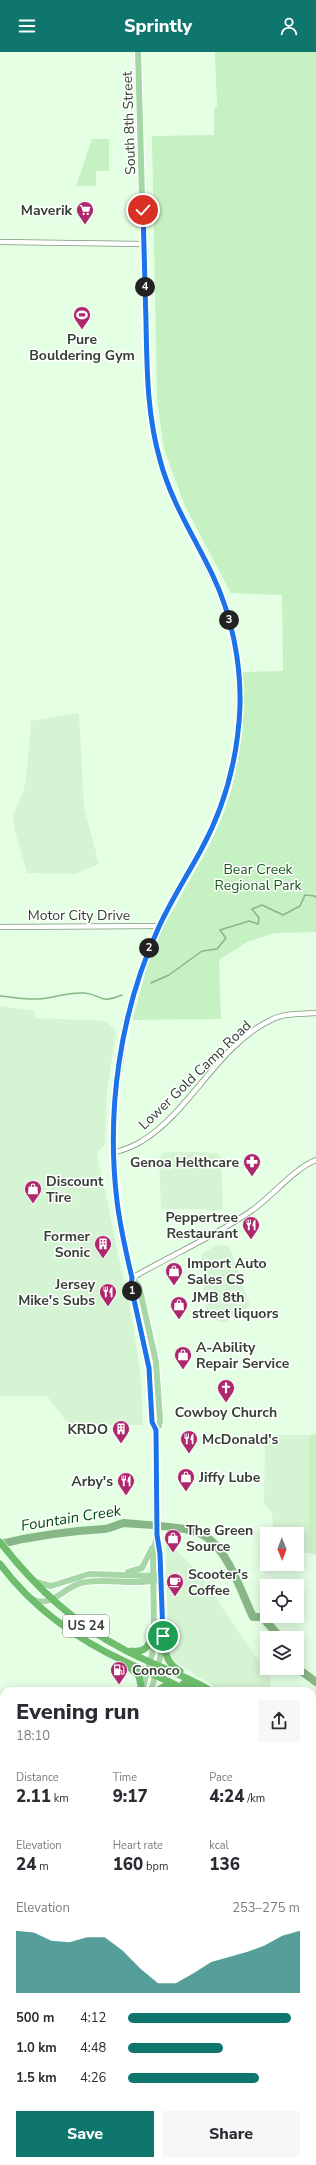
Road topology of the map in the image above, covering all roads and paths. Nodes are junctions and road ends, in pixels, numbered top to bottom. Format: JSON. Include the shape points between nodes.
{"nodes":[{"id":1,"x":138,"y":52,"type":"edge"},
{"id":2,"x":0,"y":242,"type":"edge"},
{"id":3,"x":144,"y":244,"type":"junction"},
{"id":4,"x":159,"y":926,"type":"junction"},
{"id":5,"x":0,"y":927,"type":"edge"},
{"id":6,"x":316,"y":1013,"type":"edge"},
{"id":7,"x":113,"y":1153,"type":"junction"},
{"id":8,"x":316,"y":1160,"type":"edge"},
{"id":9,"x":132,"y":1278,"type":"junction"},
{"id":10,"x":157,"y":1535,"type":"junction"},
{"id":11,"x":0,"y":1542,"type":"edge"},
{"id":12,"x":154,"y":1545,"type":"junction"},
{"id":13,"x":0,"y":1564,"type":"edge"},
{"id":14,"x":117,"y":1574,"type":"junction"},
{"id":15,"x":153,"y":1578,"type":"junction"},
{"id":16,"x":161,"y":1578,"type":"junction"},
{"id":17,"x":31,"y":1580,"type":"junction"},
{"id":18,"x":27,"y":1596,"type":"junction"},
{"id":19,"x":52,"y":1600,"type":"junction"},
{"id":20,"x":154,"y":1631,"type":"junction"},
{"id":21,"x":163,"y":1640,"type":"junction"},
{"id":22,"x":123,"y":1649,"type":"junction"},
{"id":23,"x":109,"y":1654,"type":"junction"},
{"id":24,"x":150,"y":1662,"type":"junction"},
{"id":25,"x":156,"y":1671,"type":"junction"},
{"id":26,"x":148,"y":1672,"type":"junction"},
{"id":27,"x":142,"y":1687,"type":"edge"},
{"id":28,"x":143,"y":1687,"type":"edge"},
{"id":29,"x":152,"y":1687,"type":"edge"},
{"id":30,"x":181,"y":1687,"type":"edge"},
{"id":31,"x":190,"y":1687,"type":"edge"},
{"id":32,"x":201,"y":1687,"type":"edge"},
{"id":33,"x":206,"y":1687,"type":"edge"}],
"edges":[{"from":1,"to":3,"type":"main road","name":"South 8th Street"},
{"from":2,"to":3,"type":"street"},
{"from":3,"to":4,"type":"main road","name":"South 8th Street","via":[[147,376],[153,432],[167,484],[223,600],[234,645],[240,692],[232,771],[221,806],[205,843]]},
{"from":4,"to":5,"type":"street","name":"Motor City Drive"},
{"from":4,"to":7,"type":"main road","name":"South 8th Street","via":[[144,961],[130,1010],[118,1079]]},
{"from":6,"to":7,"type":"street","name":"Lower Gold Camp Road","via":[[279,1017],[262,1025],[231,1050],[157,1130],[138,1144]]},
{"from":7,"to":9,"type":"main road","name":"South 8th Street","via":[[119,1217]]},
{"from":8,"to":9,"type":"street","via":[[244,1216]]},
{"from":9,"to":10,"type":"main road","name":"South 8th Street","via":[[131,1286],[149,1368],[152,1422],[156,1430]]},
{"from":10,"to":12,"type":"main road","name":"South 8th Street"},
{"from":10,"to":16,"type":"main road","name":"South 8th Street"},
{"from":11,"to":17,"type":"highway","number":"US 24"},
{"from":12,"to":14,"type":"main road","via":[[142,1568]]},
{"from":12,"to":15,"type":"main road","name":"South 8th Street"},
{"from":13,"to":18,"type":"highway","number":"US 24"},
{"from":14,"to":15,"type":"main road"},
{"from":14,"to":17,"type":"main road","via":[[85,1574],[51,1586],[44,1586]]},
{"from":15,"to":16,"type":"main road"},
{"from":15,"to":19,"type":"main road","via":[[81,1582]]},
{"from":15,"to":20,"type":"main road","name":"South 8th Street"},
{"from":16,"to":21,"type":"main road","name":"South 8th Street"},
{"from":17,"to":19,"type":"highway","number":"US 24"},
{"from":18,"to":19,"type":"main road","via":[[40,1602]]},
{"from":18,"to":23,"type":"highway","number":"US 24","via":[[61,1626]]},
{"from":19,"to":22,"type":"highway","number":"US 24"},
{"from":20,"to":22,"type":"highway","via":[[151,1641],[144,1650],[137,1652]]},
{"from":20,"to":24,"type":"main road","name":"South 8th Street"},
{"from":21,"to":25,"type":"main road","name":"South 8th Street"},
{"from":21,"to":33,"type":"highway","via":[[171,1665]]},
{"from":22,"to":24,"type":"highway","number":"US 24"},
{"from":23,"to":26,"type":"highway","number":"US 24"},
{"from":23,"to":27,"type":"highway","via":[[136,1671]]},
{"from":24,"to":25,"type":"highway","number":"US 24"},
{"from":24,"to":26,"type":"main road","name":"South 8th Street"},
{"from":25,"to":26,"type":"highway"},
{"from":25,"to":29,"type":"main road","name":"South 8th Street"},
{"from":25,"to":30,"type":"highway","number":"US 24"},
{"from":25,"to":31,"type":"highway"},
{"from":25,"to":32,"type":"highway","number":"US 24"},
{"from":26,"to":28,"type":"main road","name":"South 8th Street"}]}
